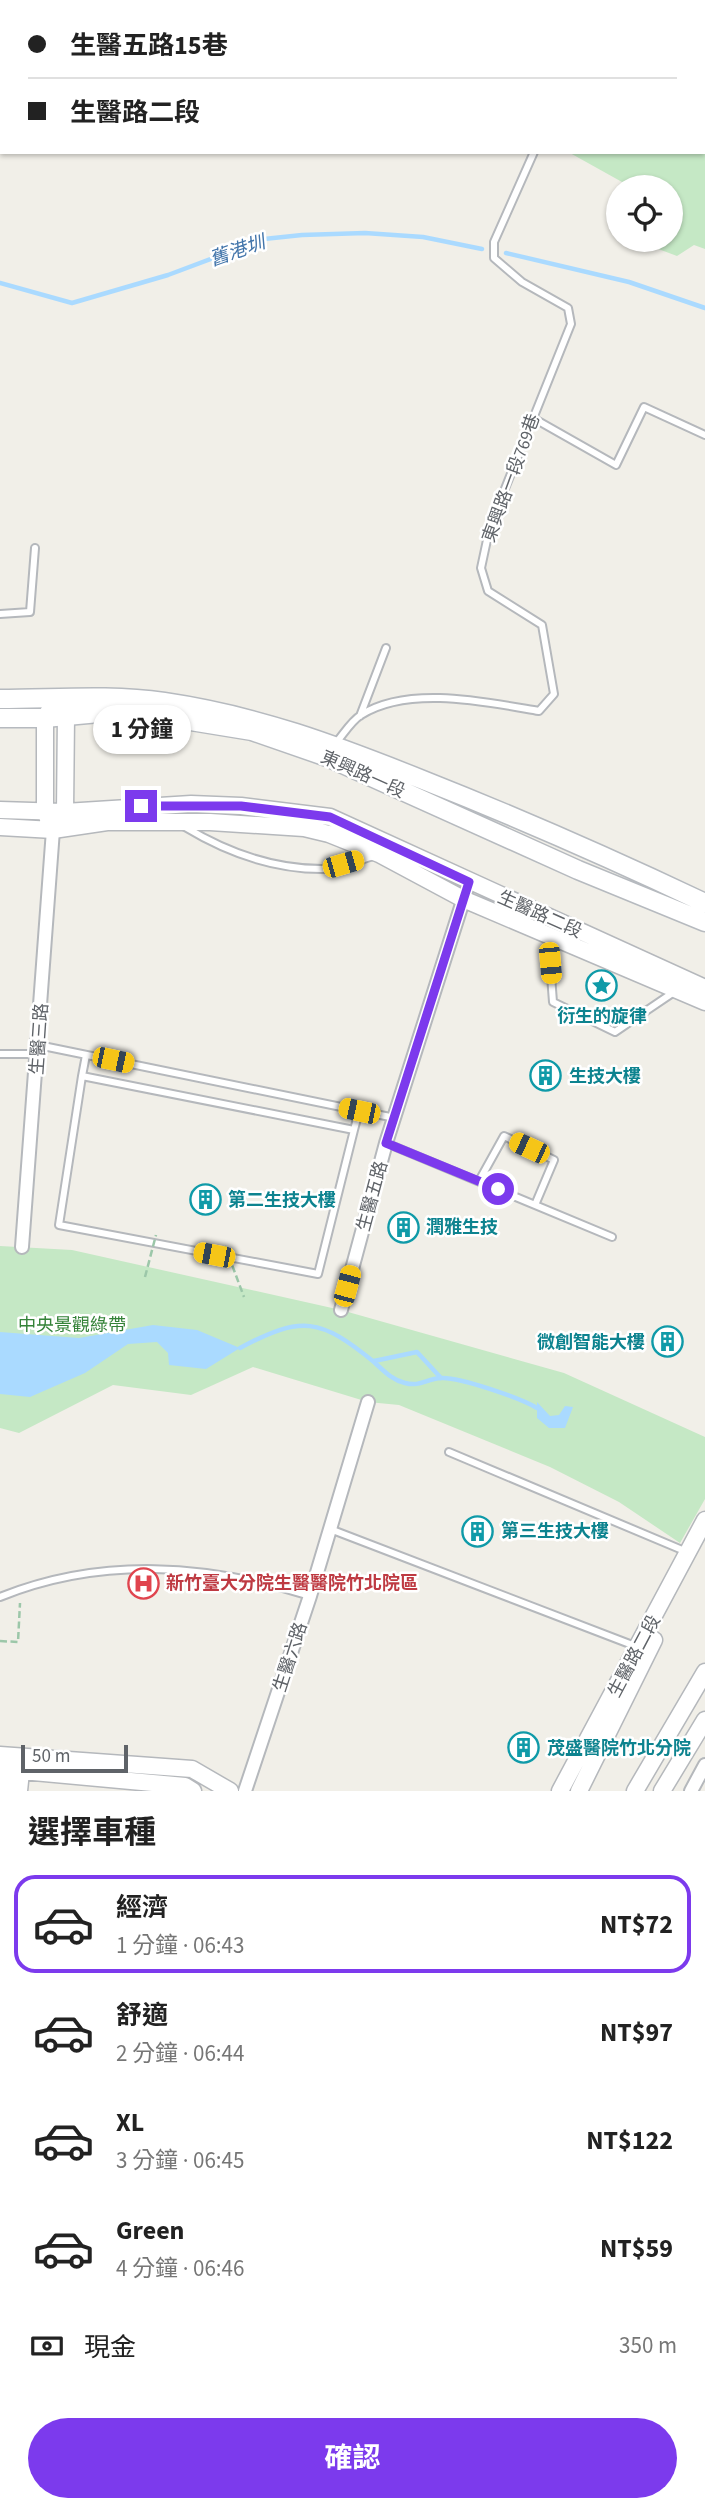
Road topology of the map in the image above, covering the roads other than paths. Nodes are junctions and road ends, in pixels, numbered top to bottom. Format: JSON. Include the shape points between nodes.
{"nodes":[{"id":1,"x":533,"y":154,"type":"edge"},
{"id":2,"x":533,"y":418,"type":"junction"},
{"id":3,"x":705,"y":435,"type":"edge"},
{"id":4,"x":35,"y":548,"type":"dead end"},
{"id":5,"x":0,"y":614,"type":"edge"},
{"id":6,"x":386,"y":648,"type":"dead end"},
{"id":7,"x":0,"y":699,"type":"edge"},
{"id":8,"x":56,"y":699,"type":"junction"},
{"id":9,"x":66,"y":716,"type":"junction"},
{"id":10,"x":360,"y":716,"type":"junction"},
{"id":11,"x":0,"y":718,"type":"edge"},
{"id":12,"x":45,"y":718,"type":"junction"},
{"id":13,"x":331,"y":751,"type":"junction"},
{"id":14,"x":0,"y":810,"type":"edge"},
{"id":15,"x":45,"y":810,"type":"junction"},
{"id":16,"x":65,"y":812,"type":"junction"},
{"id":17,"x":178,"y":822,"type":"junction"},
{"id":18,"x":0,"y":827,"type":"edge"},
{"id":19,"x":53,"y":830,"type":"junction"},
{"id":20,"x":379,"y":854,"type":"junction"},
{"id":21,"x":469,"y":882,"type":"junction"},
{"id":22,"x":463,"y":899,"type":"junction"},
{"id":23,"x":705,"y":904,"type":"edge"},
{"id":24,"x":705,"y":922,"type":"edge"},
{"id":25,"x":548,"y":934,"type":"junction"},
{"id":26,"x":705,"y":988,"type":"edge"},
{"id":27,"x":677,"y":990,"type":"junction"},
{"id":28,"x":705,"y":1002,"type":"edge"},
{"id":29,"x":38,"y":1050,"type":"junction"},
{"id":30,"x":0,"y":1054,"type":"edge"},
{"id":31,"x":86,"y":1055,"type":"junction"},
{"id":32,"x":82,"y":1076,"type":"junction"},
{"id":33,"x":359,"y":1111,"type":"junction"},
{"id":34,"x":395,"y":1118,"type":"junction"},
{"id":35,"x":354,"y":1130,"type":"junction"},
{"id":36,"x":386,"y":1143,"type":"junction"},
{"id":37,"x":479,"y":1181,"type":"junction"},
{"id":38,"x":535,"y":1205,"type":"junction"},
{"id":39,"x":612,"y":1237,"type":"dead end"},
{"id":40,"x":22,"y":1247,"type":"dead end"},
{"id":41,"x":341,"y":1310,"type":"dead end"},
{"id":42,"x":368,"y":1402,"type":"dead end"},
{"id":43,"x":449,"y":1452,"type":"dead end"},
{"id":44,"x":705,"y":1520,"type":"edge"},
{"id":45,"x":330,"y":1529,"type":"junction"},
{"id":46,"x":705,"y":1543,"type":"edge"},
{"id":47,"x":688,"y":1553,"type":"junction"},
{"id":48,"x":310,"y":1596,"type":"junction"},
{"id":49,"x":0,"y":1597,"type":"edge"},
{"id":50,"x":638,"y":1648,"type":"junction"},
{"id":51,"x":705,"y":1672,"type":"edge"},
{"id":52,"x":705,"y":1720,"type":"edge"},
{"id":53,"x":10,"y":1763,"type":"edge"},
{"id":54,"x":705,"y":1765,"type":"edge"},
{"id":55,"x":6,"y":1791,"type":"edge"},
{"id":56,"x":19,"y":1791,"type":"edge"},
{"id":57,"x":193,"y":1791,"type":"edge"},
{"id":58,"x":230,"y":1791,"type":"edge"},
{"id":59,"x":245,"y":1791,"type":"edge"},
{"id":60,"x":560,"y":1791,"type":"edge"},
{"id":61,"x":579,"y":1791,"type":"edge"},
{"id":62,"x":635,"y":1791,"type":"edge"},
{"id":63,"x":662,"y":1791,"type":"edge"},
{"id":64,"x":691,"y":1791,"type":"edge"}],
"edges":[{"from":1,"to":2,"type":"lane","name":"東興路一段769巷","via":[[494,242],[494,258],[522,282],[568,308],[571,324]]},
{"from":2,"to":3,"type":"lane","via":[[616,465],[644,407]]},
{"from":2,"to":10,"type":"lane","name":"東興路一段769巷","via":[[490,526],[481,568],[488,592],[542,625],[554,694],[538,711],[399,698]]},
{"from":4,"to":5,"type":"lane","via":[[30,612]]},
{"from":6,"to":10,"type":"lane"},
{"from":7,"to":8,"type":"main road","name":"東興路一段"},
{"from":8,"to":9,"type":"street"},
{"from":8,"to":12,"type":"street"},
{"from":8,"to":13,"type":"main road","name":"東興路一段","via":[[163,702],[264,721]]},
{"from":9,"to":12,"type":"main road","name":"東興路一段"},
{"from":9,"to":13,"type":"main road","name":"東興路一段","via":[[160,716],[252,731]]},
{"from":9,"to":16,"type":"street"},
{"from":10,"to":13,"type":"lane","name":"東興路一段769巷"},
{"from":11,"to":12,"type":"main road","name":"東興路一段"},
{"from":12,"to":15,"type":"street"},
{"from":13,"to":23,"type":"main road","name":"東興路一段","via":[[524,820]]},
{"from":13,"to":24,"type":"main road","name":"東興路一段","via":[[579,870]]},
{"from":14,"to":15,"type":"street","name":"生醫路二段"},
{"from":15,"to":16,"type":"street","name":"生醫路二段"},
{"from":15,"to":19,"type":"street"},
{"from":16,"to":19,"type":"street"},
{"from":16,"to":21,"type":"street","name":"生醫路二段","via":[[191,804],[330,817]]},
{"from":17,"to":19,"type":"street","name":"生醫路二段","via":[[107,822]]},
{"from":17,"to":20,"type":"street","name":"生醫路二段","via":[[304,828]]},
{"from":17,"to":20,"type":"lane","via":[[220,849],[265,862],[328,869]]},
{"from":18,"to":19,"type":"street","name":"生醫路二段"},
{"from":19,"to":29,"type":"street","name":"生醫三路"},
{"from":20,"to":22,"type":"street","name":"生醫路二段"},
{"from":21,"to":22,"type":"street","name":"生醫五路"},
{"from":21,"to":26,"type":"street","name":"生醫路二段"},
{"from":22,"to":25,"type":"street","name":"生醫路二段"},
{"from":22,"to":34,"type":"street","name":"生醫五路"},
{"from":25,"to":27,"type":"street","name":"生醫路二段"},
{"from":25,"to":27,"type":"lane","via":[[553,1002],[615,1032]]},
{"from":27,"to":28,"type":"street","name":"生醫路二段"},
{"from":29,"to":30,"type":"lane"},
{"from":29,"to":31,"type":"lane"},
{"from":29,"to":40,"type":"street","name":"生醫三路"},
{"from":31,"to":32,"type":"lane"},
{"from":31,"to":33,"type":"lane"},
{"from":32,"to":35,"type":"lane"},
{"from":32,"to":35,"type":"lane","via":[[59,1225],[318,1274]]},
{"from":33,"to":34,"type":"lane"},
{"from":33,"to":35,"type":"lane"},
{"from":34,"to":36,"type":"street","name":"生醫五路"},
{"from":36,"to":37,"type":"lane"},
{"from":36,"to":41,"type":"street","name":"生醫五路"},
{"from":37,"to":38,"type":"lane"},
{"from":37,"to":38,"type":"lane","via":[[504,1136],[554,1160]]},
{"from":38,"to":39,"type":"lane"},
{"from":42,"to":45,"type":"street","name":"生醫六路"},
{"from":43,"to":47,"type":"lane"},
{"from":44,"to":47,"type":"street","name":"生醫路二段"},
{"from":45,"to":48,"type":"street","name":"生醫六路"},
{"from":45,"to":50,"type":"lane"},
{"from":46,"to":61,"type":"street","name":"生醫路二段"},
{"from":47,"to":50,"type":"street","name":"生醫路二段"},
{"from":48,"to":49,"type":"lane","via":[[247,1577],[127,1567],[49,1578]]},
{"from":48,"to":59,"type":"street","name":"生醫六路"},
{"from":50,"to":60,"type":"street","name":"生醫路二段"},
{"from":51,"to":62,"type":"street"},
{"from":52,"to":63,"type":"street"},
{"from":53,"to":55,"type":"street"},
{"from":53,"to":56,"type":"street"},
{"from":53,"to":57,"type":"street","via":[[185,1786]]},
{"from":53,"to":58,"type":"street","via":[[192,1769]]},
{"from":54,"to":64,"type":"street"}]}
